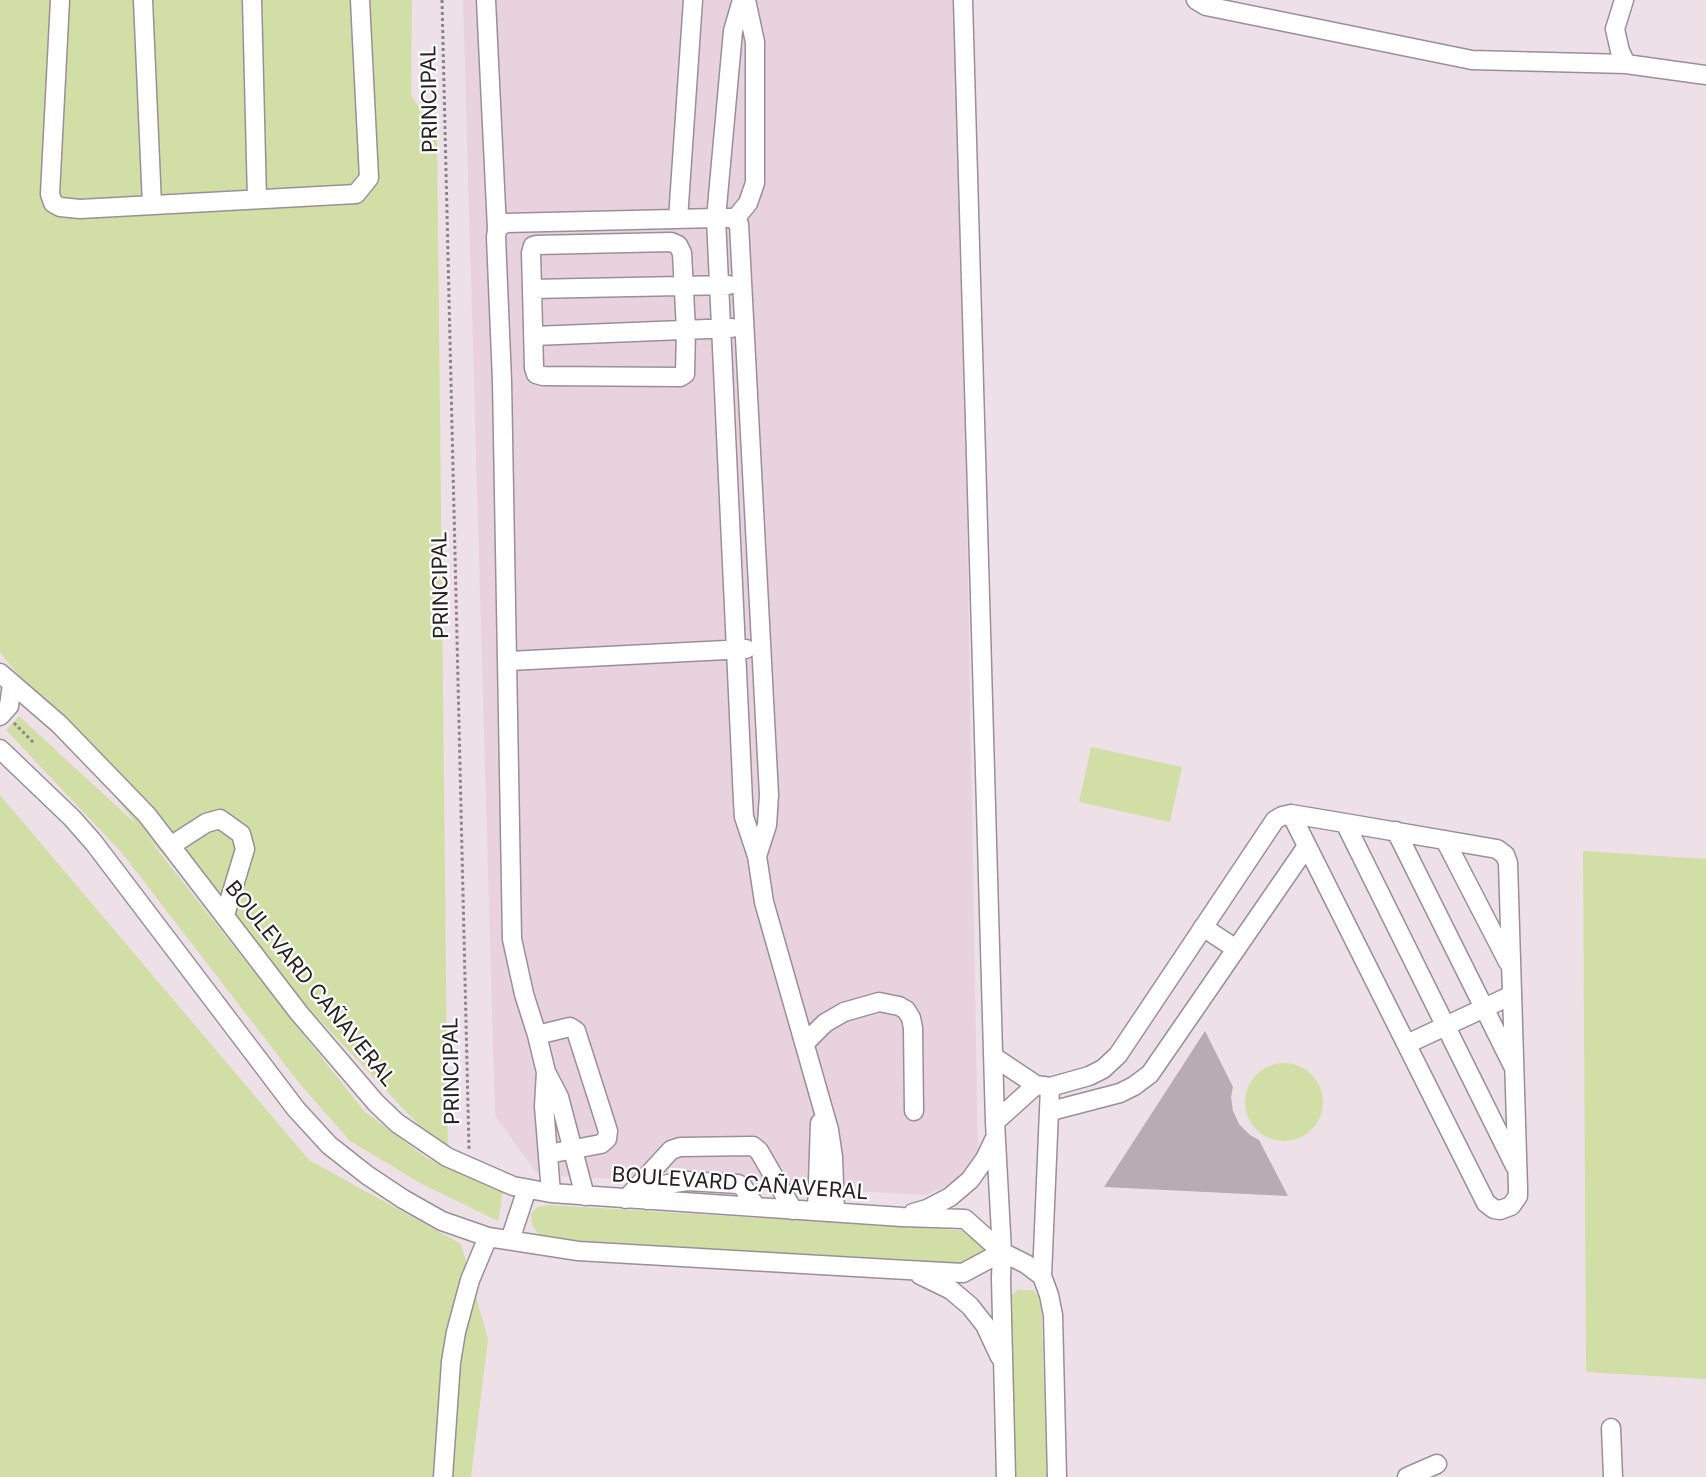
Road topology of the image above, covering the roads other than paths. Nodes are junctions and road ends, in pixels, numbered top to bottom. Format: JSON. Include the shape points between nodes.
{"nodes":[{"id":1,"x":60,"y":0,"type":"edge"},
{"id":2,"x":143,"y":0,"type":"edge"},
{"id":3,"x":252,"y":0,"type":"edge"},
{"id":4,"x":360,"y":0,"type":"edge"},
{"id":5,"x":486,"y":0,"type":"edge"},
{"id":6,"x":693,"y":0,"type":"edge"},
{"id":7,"x":744,"y":0,"type":"edge"},
{"id":8,"x":963,"y":0,"type":"edge"},
{"id":9,"x":1196,"y":0,"type":"edge"},
{"id":10,"x":1624,"y":0,"type":"edge"},
{"id":11,"x":1626,"y":64,"type":"junction"},
{"id":12,"x":1706,"y":75,"type":"edge"},
{"id":13,"x":257,"y":199,"type":"junction"},
{"id":14,"x":152,"y":205,"type":"junction"},
{"id":15,"x":716,"y":218,"type":"junction"},
{"id":16,"x":678,"y":219,"type":"junction"},
{"id":17,"x":735,"y":219,"type":"junction"},
{"id":18,"x":497,"y":229,"type":"junction"},
{"id":19,"x":719,"y":285,"type":"junction"},
{"id":20,"x":743,"y":285,"type":"junction"},
{"id":21,"x":685,"y":286,"type":"junction"},
{"id":22,"x":532,"y":289,"type":"junction"},
{"id":23,"x":745,"y":327,"type":"junction"},
{"id":24,"x":721,"y":328,"type":"junction"},
{"id":25,"x":686,"y":330,"type":"junction"},
{"id":26,"x":534,"y":336,"type":"junction"},
{"id":27,"x":763,"y":648,"type":"junction"},
{"id":28,"x":736,"y":650,"type":"junction"},
{"id":29,"x":508,"y":661,"type":"junction"},
{"id":30,"x":6,"y":679,"type":"edge"},
{"id":31,"x":2,"y":714,"type":"edge"},
{"id":32,"x":0,"y":749,"type":"edge"},
{"id":33,"x":1291,"y":814,"type":"junction"},
{"id":34,"x":1345,"y":823,"type":"junction"},
{"id":35,"x":1396,"y":831,"type":"junction"},
{"id":36,"x":1445,"y":840,"type":"junction"},
{"id":37,"x":172,"y":845,"type":"junction"},
{"id":38,"x":1307,"y":846,"type":"junction"},
{"id":39,"x":757,"y":855,"type":"junction"},
{"id":40,"x":225,"y":915,"type":"junction"},
{"id":41,"x":1203,"y":927,"type":"junction"},
{"id":42,"x":1236,"y":949,"type":"junction"},
{"id":43,"x":1511,"y":967,"type":"junction"},
{"id":44,"x":1512,"y":995,"type":"junction"},
{"id":45,"x":1484,"y":1008,"type":"junction"},
{"id":46,"x":1445,"y":1026,"type":"junction"},
{"id":47,"x":537,"y":1035,"type":"junction"},
{"id":48,"x":805,"y":1043,"type":"junction"},
{"id":49,"x":1407,"y":1044,"type":"junction"},
{"id":50,"x":994,"y":1057,"type":"junction"},
{"id":51,"x":1110,"y":1063,"type":"junction"},
{"id":52,"x":1515,"y":1071,"type":"junction"},
{"id":53,"x":546,"y":1072,"type":"junction"},
{"id":54,"x":1043,"y":1086,"type":"junction"},
{"id":55,"x":1134,"y":1086,"type":"junction"},
{"id":56,"x":914,"y":1111,"type":"dead end"},
{"id":57,"x":1051,"y":1111,"type":"junction"},
{"id":58,"x":996,"y":1129,"type":"junction"},
{"id":59,"x":572,"y":1149,"type":"junction"},
{"id":60,"x":548,"y":1154,"type":"junction"},
{"id":61,"x":1518,"y":1173,"type":"junction"},
{"id":62,"x":527,"y":1189,"type":"junction"},
{"id":63,"x":551,"y":1193,"type":"junction"},
{"id":64,"x":585,"y":1196,"type":"junction"},
{"id":65,"x":627,"y":1199,"type":"junction"},
{"id":66,"x":794,"y":1210,"type":"junction"},
{"id":67,"x":826,"y":1212,"type":"junction"},
{"id":68,"x":902,"y":1216,"type":"junction"},
{"id":69,"x":488,"y":1237,"type":"junction"},
{"id":70,"x":510,"y":1240,"type":"junction"},
{"id":71,"x":1002,"y":1252,"type":"junction"},
{"id":72,"x":907,"y":1270,"type":"junction"},
{"id":73,"x":1042,"y":1276,"type":"junction"},
{"id":74,"x":1004,"y":1370,"type":"junction"},
{"id":75,"x":1611,"y":1428,"type":"dead end"},
{"id":76,"x":1437,"y":1464,"type":"dead end"},
{"id":77,"x":443,"y":1477,"type":"edge"},
{"id":78,"x":1006,"y":1477,"type":"edge"},
{"id":79,"x":1057,"y":1477,"type":"edge"},
{"id":80,"x":1407,"y":1477,"type":"edge"},
{"id":81,"x":1613,"y":1477,"type":"edge"}],
"edges":[{"from":1,"to":14,"type":"street","via":[[49,181],[53,202],[60,207],[80,209]]},
{"from":2,"to":14,"type":"street"},
{"from":3,"to":13,"type":"street"},
{"from":4,"to":13,"type":"street","via":[[369,178],[356,194]]},
{"from":5,"to":18,"type":"street"},
{"from":6,"to":16,"type":"street"},
{"from":7,"to":15,"type":"street","via":[[732,31]]},
{"from":7,"to":17,"type":"street","via":[[754,42],[755,183],[748,203]]},
{"from":8,"to":50,"type":"street"},
{"from":9,"to":11,"type":"street","via":[[1206,6],[1472,60]]},
{"from":10,"to":11,"type":"street","via":[[1615,29]]},
{"from":11,"to":12,"type":"street"},
{"from":13,"to":14,"type":"street"},
{"from":15,"to":16,"type":"street"},
{"from":15,"to":17,"type":"street"},
{"from":15,"to":19,"type":"street"},
{"from":16,"to":18,"type":"street","via":[[509,222]]},
{"from":17,"to":20,"type":"street","via":[[740,227]]},
{"from":18,"to":29,"type":"street"},
{"from":19,"to":20,"type":"street"},
{"from":19,"to":21,"type":"street"},
{"from":19,"to":24,"type":"street"},
{"from":20,"to":23,"type":"street"},
{"from":21,"to":22,"type":"street"},
{"from":21,"to":22,"type":"street","via":[[682,253],[675,243],[536,245],[531,253]]},
{"from":21,"to":25,"type":"street"},
{"from":22,"to":26,"type":"street"},
{"from":23,"to":24,"type":"street"},
{"from":23,"to":27,"type":"street"},
{"from":24,"to":25,"type":"street"},
{"from":24,"to":28,"type":"street"},
{"from":25,"to":26,"type":"street"},
{"from":25,"to":26,"type":"street","via":[[687,372],[680,377],[539,375],[534,368]]},
{"from":27,"to":28,"type":"street"},
{"from":27,"to":39,"type":"street","via":[[769,795],[767,825]]},
{"from":28,"to":29,"type":"street"},
{"from":28,"to":39,"type":"street","via":[[744,817]]},
{"from":29,"to":47,"type":"street","via":[[512,939]]},
{"from":30,"to":31,"type":"street","via":[[11,698]]},
{"from":30,"to":37,"type":"street","name":"BOULEVARD CAÑAVERAL","via":[[102,766]]},
{"from":32,"to":69,"type":"street","via":[[94,843],[262,1067],[329,1145],[403,1199],[442,1221]]},
{"from":33,"to":34,"type":"street"},
{"from":33,"to":38,"type":"street"},
{"from":33,"to":41,"type":"street","via":[[1275,820]]},
{"from":34,"to":35,"type":"street"},
{"from":34,"to":46,"type":"street"},
{"from":35,"to":36,"type":"street"},
{"from":35,"to":45,"type":"street"},
{"from":36,"to":43,"type":"street"},
{"from":36,"to":43,"type":"street","via":[[1497,849],[1507,859]]},
{"from":37,"to":40,"type":"street","name":"BOULEVARD CAÑAVERAL"},
{"from":37,"to":40,"type":"street","via":[[206,823],[220,819],[241,834],[245,849]]},
{"from":38,"to":42,"type":"street"},
{"from":38,"to":49,"type":"street"},
{"from":39,"to":48,"type":"street","via":[[764,902]]},
{"from":40,"to":62,"type":"street","name":"BOULEVARD CAÑAVERAL","via":[[299,1013],[397,1123],[470,1169]]},
{"from":41,"to":42,"type":"street"},
{"from":41,"to":51,"type":"street"},
{"from":42,"to":55,"type":"street","via":[[1155,1067]]},
{"from":43,"to":44,"type":"street"},
{"from":44,"to":45,"type":"street"},
{"from":44,"to":52,"type":"street"},
{"from":45,"to":46,"type":"street"},
{"from":45,"to":52,"type":"street"},
{"from":46,"to":49,"type":"street"},
{"from":46,"to":61,"type":"street"},
{"from":47,"to":53,"type":"street"},
{"from":47,"to":59,"type":"street","via":[[570,1028],[576,1031],[608,1131],[601,1144]]},
{"from":48,"to":56,"type":"street","via":[[825,1023],[844,1012],[879,1002],[906,1010],[913,1028]]},
{"from":48,"to":67,"type":"street","via":[[833,1157]]},
{"from":49,"to":61,"type":"street","via":[[1489,1206],[1500,1210],[1515,1202]]},
{"from":50,"to":54,"type":"street"},
{"from":50,"to":58,"type":"street"},
{"from":51,"to":54,"type":"street","via":[[1096,1073]]},
{"from":51,"to":55,"type":"street"},
{"from":52,"to":61,"type":"street"},
{"from":53,"to":59,"type":"street","via":[[559,1097]]},
{"from":53,"to":60,"type":"street"},
{"from":54,"to":57,"type":"street"},
{"from":54,"to":58,"type":"street"},
{"from":55,"to":57,"type":"street"},
{"from":57,"to":73,"type":"street"},
{"from":58,"to":68,"type":"street","via":[[985,1160],[970,1180],[950,1197]]},
{"from":58,"to":71,"type":"street"},
{"from":59,"to":60,"type":"street"},
{"from":59,"to":64,"type":"street"},
{"from":60,"to":63,"type":"street"},
{"from":62,"to":63,"type":"street","name":"BOULEVARD CAÑAVERAL"},
{"from":62,"to":70,"type":"street"},
{"from":63,"to":64,"type":"street","name":"BOULEVARD CAÑAVERAL"},
{"from":64,"to":65,"type":"street","name":"BOULEVARD CAÑAVERAL"},
{"from":65,"to":66,"type":"street","name":"BOULEVARD CAÑAVERAL"},
{"from":65,"to":66,"type":"street","via":[[671,1150],[753,1146]]},
{"from":66,"to":67,"type":"street","name":"BOULEVARD CAÑAVERAL"},
{"from":67,"to":68,"type":"street","name":"BOULEVARD CAÑAVERAL"},
{"from":68,"to":71,"type":"street","name":"BOULEVARD CAÑAVERAL","via":[[965,1219]]},
{"from":69,"to":70,"type":"street"},
{"from":69,"to":77,"type":"street","via":[[470,1280],[456,1332]]},
{"from":70,"to":72,"type":"street","via":[[578,1251]]},
{"from":71,"to":72,"type":"street","via":[[963,1273]]},
{"from":71,"to":73,"type":"street","name":"BOULEVARD CAÑAVERAL"},
{"from":71,"to":74,"type":"street"},
{"from":72,"to":74,"type":"street","via":[[937,1282],[970,1306],[997,1347]]},
{"from":73,"to":79,"type":"street","via":[[1053,1315]]},
{"from":74,"to":78,"type":"street"},
{"from":75,"to":81,"type":"street"},
{"from":76,"to":80,"type":"street"}]}
